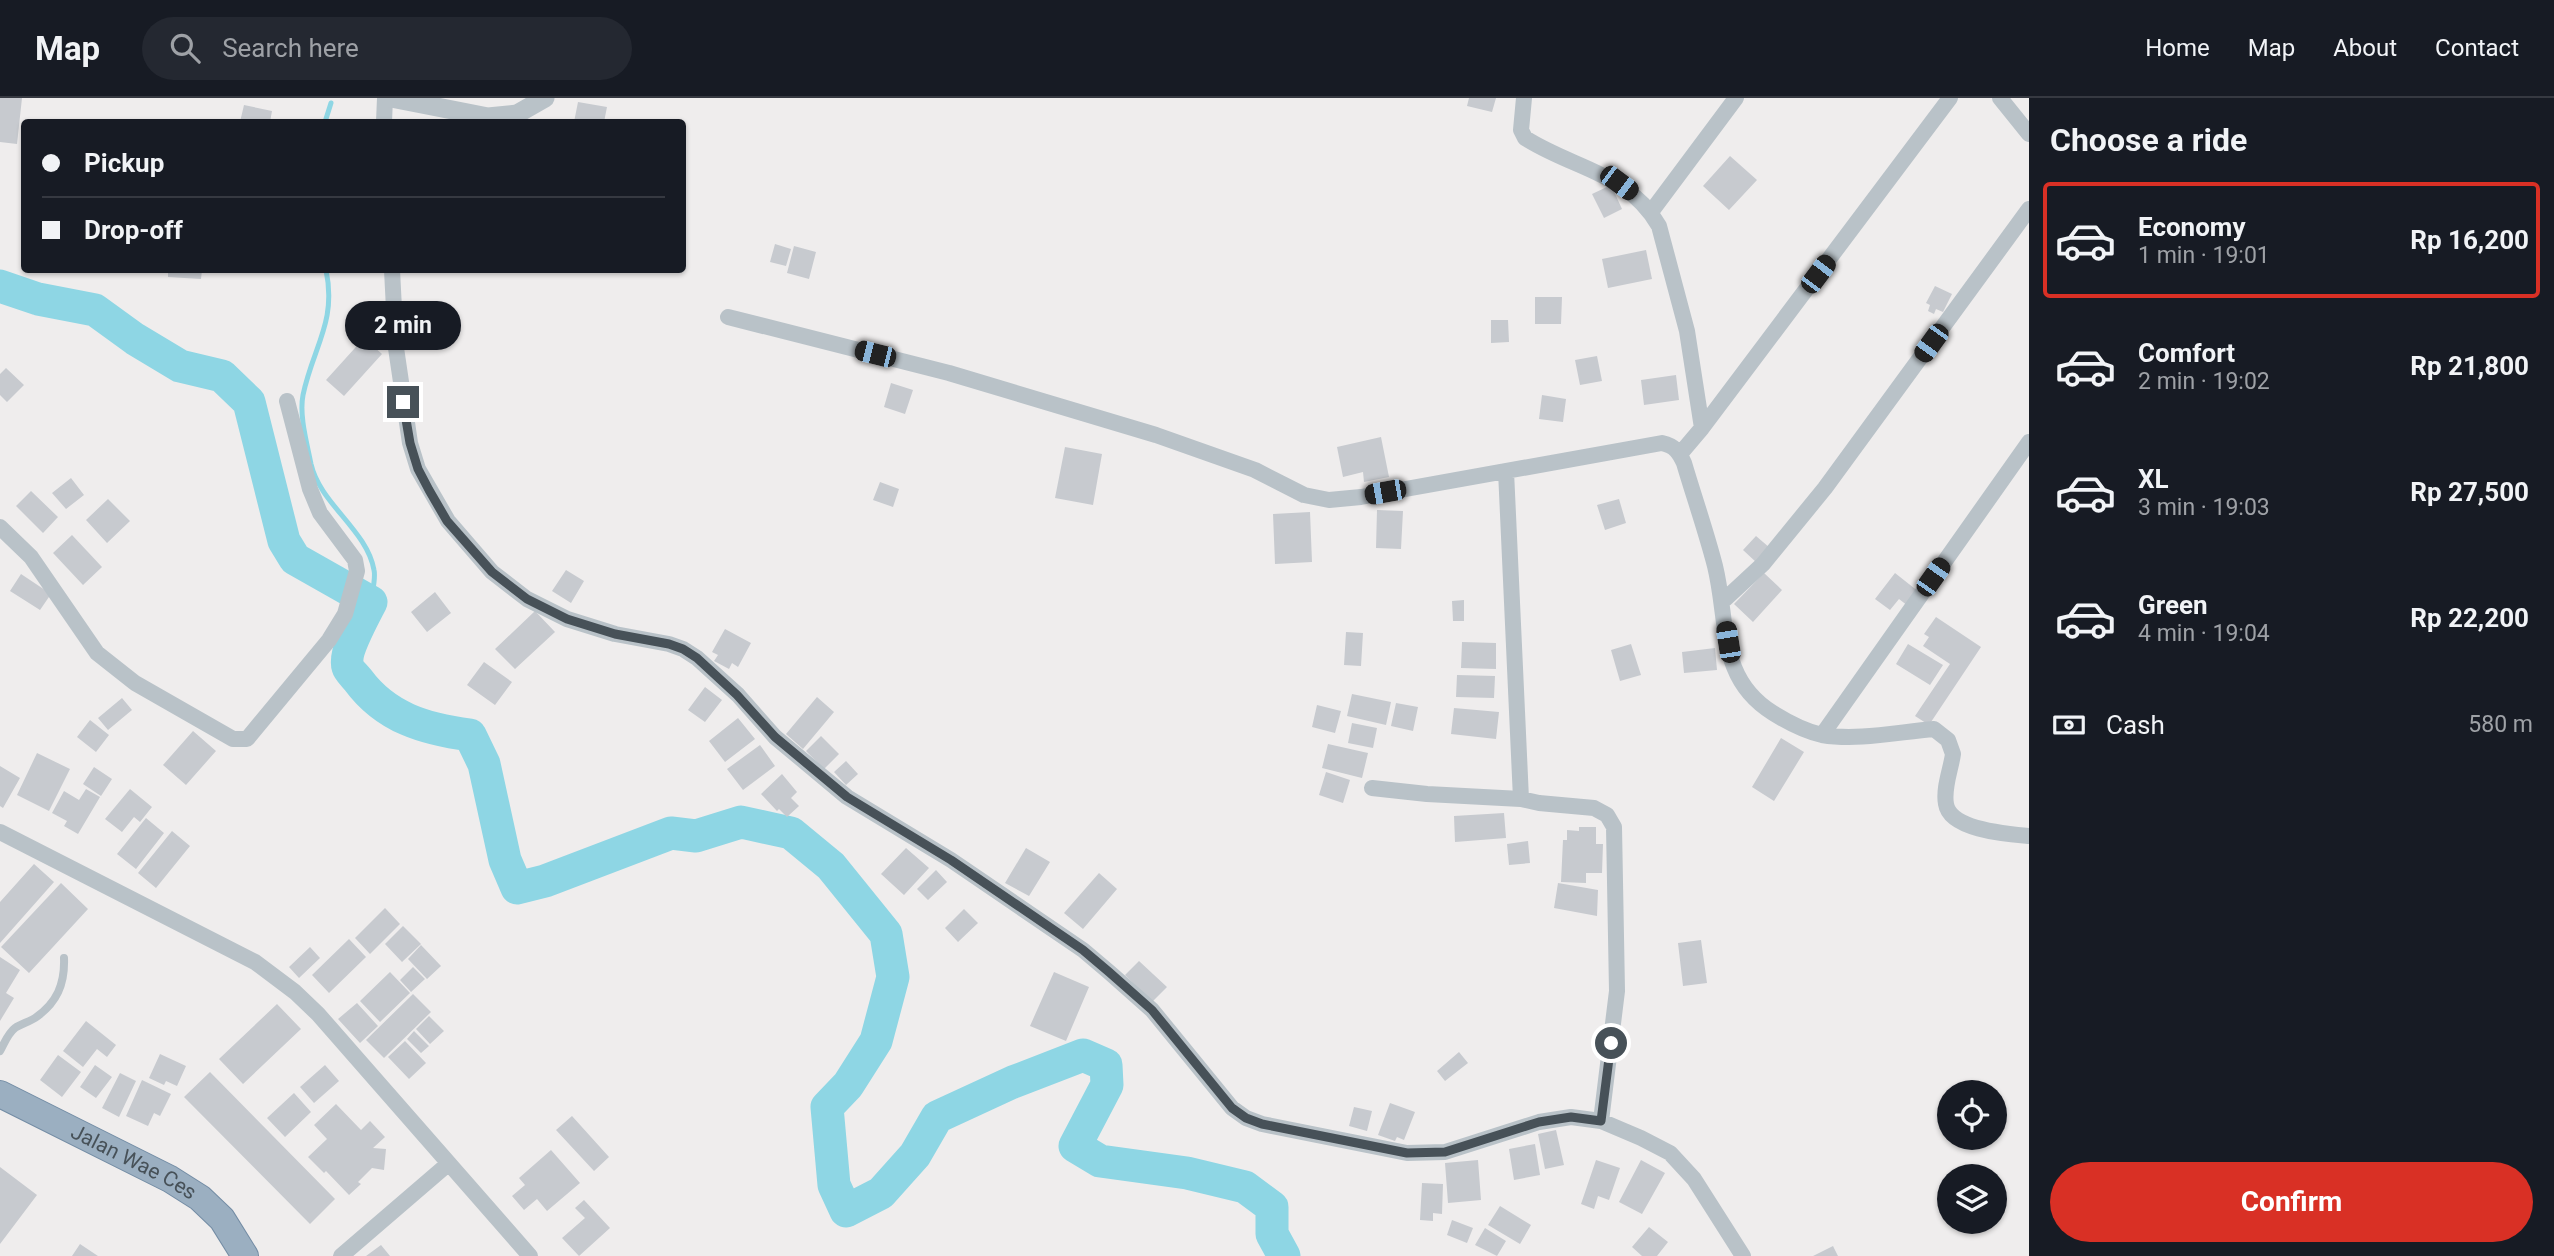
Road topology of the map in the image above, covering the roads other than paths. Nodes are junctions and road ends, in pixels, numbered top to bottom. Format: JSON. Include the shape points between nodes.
{"nodes":[{"id":1,"x":385,"y":98,"type":"edge"},
{"id":2,"x":391,"y":98,"type":"edge"},
{"id":3,"x":545,"y":98,"type":"edge"},
{"id":4,"x":1524,"y":98,"type":"edge"},
{"id":5,"x":1736,"y":98,"type":"edge"},
{"id":6,"x":1950,"y":98,"type":"edge"},
{"id":7,"x":2000,"y":98,"type":"edge"},
{"id":8,"x":384,"y":119,"type":"edge"},
{"id":9,"x":2029,"y":134,"type":"edge"},
{"id":10,"x":2029,"y":209,"type":"edge"},
{"id":11,"x":1651,"y":212,"type":"junction"},
{"id":12,"x":392,"y":273,"type":"edge"},
{"id":13,"x":728,"y":317,"type":"dead end"},
{"id":14,"x":286,"y":401,"type":"dead end"},
{"id":15,"x":1702,"y":428,"type":"junction"},
{"id":16,"x":2029,"y":442,"type":"edge"},
{"id":17,"x":1680,"y":454,"type":"junction"},
{"id":18,"x":1506,"y":471,"type":"junction"},
{"id":19,"x":0,"y":527,"type":"edge"},
{"id":20,"x":1722,"y":602,"type":"junction"},
{"id":21,"x":1822,"y":735,"type":"junction"},
{"id":22,"x":1372,"y":788,"type":"dead end"},
{"id":23,"x":1521,"y":799,"type":"junction"},
{"id":24,"x":0,"y":832,"type":"edge"},
{"id":25,"x":2029,"y":836,"type":"edge"},
{"id":26,"x":64,"y":958,"type":"dead end"},
{"id":27,"x":0,"y":1051,"type":"edge"},
{"id":28,"x":0,"y":1094,"type":"edge"},
{"id":29,"x":1601,"y":1121,"type":"junction"},
{"id":30,"x":448,"y":1164,"type":"junction"},
{"id":31,"x":245,"y":1256,"type":"edge"},
{"id":32,"x":341,"y":1256,"type":"edge"},
{"id":33,"x":530,"y":1256,"type":"edge"},
{"id":34,"x":1743,"y":1256,"type":"edge"}],
"edges":[{"from":1,"to":8,"type":"street"},
{"from":2,"to":3,"type":"street","via":[[488,117],[517,114]]},
{"from":4,"to":11,"type":"street","via":[[1521,130],[1525,138],[1619,183]]},
{"from":5,"to":11,"type":"street"},
{"from":6,"to":15,"type":"street"},
{"from":7,"to":9,"type":"street"},
{"from":10,"to":20,"type":"street","via":[[1825,488],[1763,564]]},
{"from":11,"to":15,"type":"street","via":[[1659,226],[1687,331]]},
{"from":12,"to":29,"type":"street","via":[[401,389],[418,469],[447,521],[492,572],[527,599],[567,619],[669,644],[697,658],[775,737],[847,797],[962,867],[1083,950],[1152,1010],[1232,1108],[1246,1118],[1407,1153],[1445,1152],[1539,1122],[1571,1117]]},
{"from":13,"to":18,"type":"street","via":[[949,373],[1156,435],[1255,470],[1319,499],[1361,497]]},
{"from":14,"to":19,"type":"street","via":[[320,513],[355,560],[357,571],[345,614],[329,640],[247,739],[233,738],[115,669],[88,642],[31,557]]},
{"from":15,"to":17,"type":"street"},
{"from":16,"to":21,"type":"street"},
{"from":17,"to":18,"type":"street","via":[[1672,445],[1662,443]]},
{"from":17,"to":20,"type":"street"},
{"from":18,"to":23,"type":"street"},
{"from":20,"to":21,"type":"street","via":[[1731,663],[1741,684],[1761,706],[1794,727]]},
{"from":21,"to":25,"type":"street","via":[[1934,729],[1952,746],[1946,804],[1951,816],[1976,828]]},
{"from":22,"to":23,"type":"street"},
{"from":23,"to":29,"type":"street","via":[[1594,808],[1607,815],[1615,827],[1617,991]]},
{"from":24,"to":30,"type":"street","via":[[256,962],[318,1014]]},
{"from":26,"to":27,"type":"lane","via":[[60,992],[41,1013],[13,1030]]},
{"from":28,"to":31,"type":"highway","name":"Jalan Wae Ces","via":[[200,1198],[222,1219]]},
{"from":29,"to":34,"type":"street","via":[[1670,1153],[1694,1178]]},
{"from":30,"to":32,"type":"street"},
{"from":30,"to":33,"type":"street"}]}
